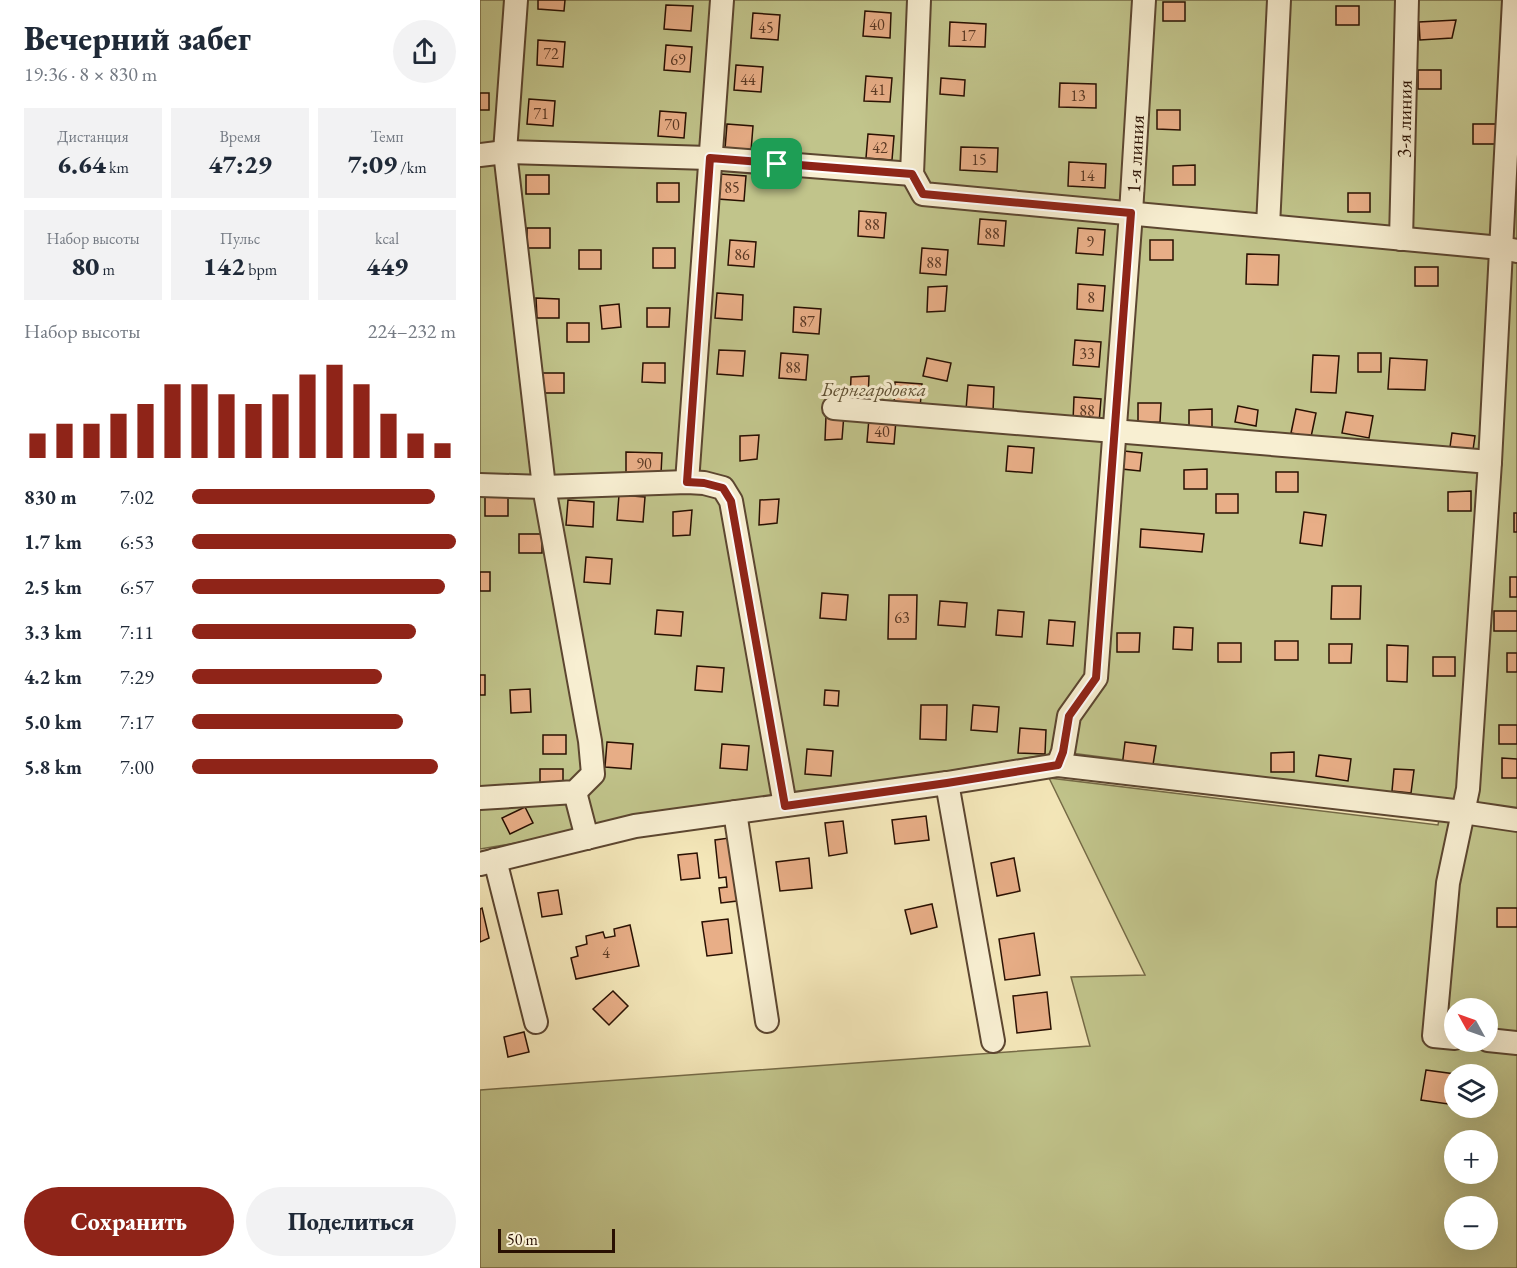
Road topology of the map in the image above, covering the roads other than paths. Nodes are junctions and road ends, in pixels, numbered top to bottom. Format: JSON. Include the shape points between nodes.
{"nodes":[{"id":1,"x":516,"y":0,"type":"edge"},
{"id":2,"x":722,"y":0,"type":"edge"},
{"id":3,"x":919,"y":0,"type":"edge"},
{"id":4,"x":1144,"y":0,"type":"edge"},
{"id":5,"x":1279,"y":0,"type":"edge"},
{"id":6,"x":1407,"y":0,"type":"edge"},
{"id":7,"x":1514,"y":0,"type":"edge"},
{"id":8,"x":1512,"y":127,"type":"edge"},
{"id":9,"x":505,"y":152,"type":"junction"},
{"id":10,"x":480,"y":155,"type":"edge"},
{"id":11,"x":710,"y":158,"type":"junction"},
{"id":12,"x":912,"y":174,"type":"junction"},
{"id":13,"x":1131,"y":213,"type":"junction"},
{"id":14,"x":1268,"y":226,"type":"junction"},
{"id":15,"x":1401,"y":238,"type":"junction"},
{"id":16,"x":1509,"y":249,"type":"edge"},
{"id":17,"x":834,"y":408,"type":"dead end"},
{"id":18,"x":1116,"y":432,"type":"junction"},
{"id":19,"x":1490,"y":462,"type":"junction"},
{"id":20,"x":687,"y":482,"type":"junction"},
{"id":21,"x":480,"y":485,"type":"edge"},
{"id":22,"x":544,"y":487,"type":"junction"},
{"id":23,"x":1058,"y":765,"type":"junction"},
{"id":24,"x":947,"y":783,"type":"junction"},
{"id":25,"x":575,"y":792,"type":"junction"},
{"id":26,"x":480,"y":798,"type":"edge"},
{"id":27,"x":785,"y":806,"type":"junction"},
{"id":28,"x":735,"y":812,"type":"junction"},
{"id":29,"x":1463,"y":812,"type":"junction"},
{"id":30,"x":1517,"y":820,"type":"edge"},
{"id":31,"x":587,"y":838,"type":"junction"},
{"id":32,"x":488,"y":862,"type":"edge"},
{"id":33,"x":767,"y":1020,"type":"dead end"},
{"id":34,"x":536,"y":1022,"type":"dead end"},
{"id":35,"x":1444,"y":1037,"type":"edge"},
{"id":36,"x":993,"y":1041,"type":"dead end"},
{"id":37,"x":1498,"y":1041,"type":"edge"},
{"id":38,"x":1517,"y":1042,"type":"edge"}],
"edges":[{"from":1,"to":9,"type":"street"},
{"from":2,"to":11,"type":"street"},
{"from":3,"to":12,"type":"street"},
{"from":4,"to":13,"type":"street","name":"1-я линия"},
{"from":5,"to":14,"type":"street"},
{"from":6,"to":15,"type":"street","name":"3-я линия"},
{"from":7,"to":8,"type":"street"},
{"from":8,"to":16,"type":"street"},
{"from":9,"to":10,"type":"street"},
{"from":9,"to":11,"type":"street"},
{"from":9,"to":22,"type":"street"},
{"from":11,"to":12,"type":"street"},
{"from":11,"to":20,"type":"street"},
{"from":12,"to":13,"type":"street","via":[[923,194]]},
{"from":13,"to":14,"type":"street"},
{"from":13,"to":18,"type":"street","name":"1-я линия"},
{"from":14,"to":15,"type":"street"},
{"from":15,"to":16,"type":"street"},
{"from":16,"to":19,"type":"street"},
{"from":17,"to":18,"type":"street"},
{"from":18,"to":19,"type":"street"},
{"from":18,"to":23,"type":"street","name":"1-я линия","via":[[1096,678],[1069,716]]},
{"from":19,"to":29,"type":"street","via":[[1468,789]]},
{"from":20,"to":22,"type":"street"},
{"from":20,"to":27,"type":"street","via":[[723,488],[731,501]]},
{"from":21,"to":22,"type":"street"},
{"from":22,"to":25,"type":"street","via":[[590,741],[593,774]]},
{"from":23,"to":24,"type":"street"},
{"from":23,"to":29,"type":"street"},
{"from":24,"to":27,"type":"street"},
{"from":24,"to":36,"type":"street"},
{"from":25,"to":26,"type":"street"},
{"from":25,"to":31,"type":"street"},
{"from":27,"to":28,"type":"street"},
{"from":28,"to":31,"type":"street","via":[[635,826]]},
{"from":28,"to":33,"type":"street"},
{"from":29,"to":30,"type":"street"},
{"from":29,"to":35,"type":"street","via":[[1448,883],[1434,1036]]},
{"from":31,"to":32,"type":"street"},
{"from":32,"to":34,"type":"street"},
{"from":37,"to":38,"type":"street"}]}
